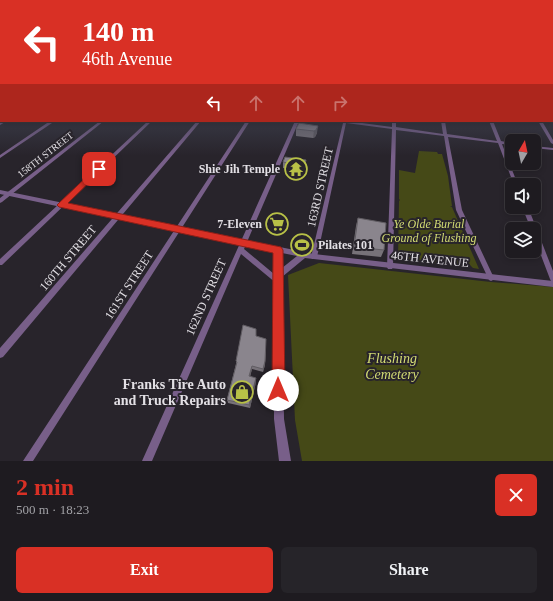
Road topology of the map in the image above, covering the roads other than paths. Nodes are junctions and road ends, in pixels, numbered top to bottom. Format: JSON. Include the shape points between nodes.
{"nodes":[{"id":1,"x":52,"y":122,"type":"edge"},
{"id":2,"x":101,"y":122,"type":"edge"},
{"id":3,"x":149,"y":122,"type":"edge"},
{"id":4,"x":198,"y":122,"type":"edge"},
{"id":5,"x":247,"y":122,"type":"edge"},
{"id":6,"x":297,"y":122,"type":"edge"},
{"id":7,"x":345,"y":122,"type":"edge"},
{"id":8,"x":352,"y":122,"type":"edge"},
{"id":9,"x":394,"y":122,"type":"edge"},
{"id":10,"x":443,"y":122,"type":"edge"},
{"id":11,"x":491,"y":122,"type":"edge"},
{"id":12,"x":541,"y":122,"type":"edge"},
{"id":13,"x":394,"y":128,"type":"junction"},
{"id":14,"x":445,"y":135,"type":"junction"},
{"id":15,"x":500,"y":142,"type":"junction"},
{"id":16,"x":553,"y":142,"type":"edge"},
{"id":17,"x":505,"y":143,"type":"edge"},
{"id":18,"x":541,"y":147,"type":"edge"},
{"id":19,"x":553,"y":149,"type":"edge"},
{"id":20,"x":0,"y":157,"type":"edge"},
{"id":21,"x":513,"y":178,"type":"edge"},
{"id":22,"x":0,"y":192,"type":"edge"},
{"id":23,"x":9,"y":194,"type":"junction"},
{"id":24,"x":0,"y":201,"type":"edge"},
{"id":25,"x":62,"y":205,"type":"junction"},
{"id":26,"x":117,"y":216,"type":"junction"},
{"id":27,"x":178,"y":229,"type":"junction"},
{"id":28,"x":242,"y":246,"type":"junction"},
{"id":29,"x":541,"y":248,"type":"edge"},
{"id":30,"x":278,"y":250,"type":"junction"},
{"id":31,"x":304,"y":255,"type":"junction"},
{"id":32,"x":314,"y":257,"type":"junction"},
{"id":33,"x":0,"y":263,"type":"edge"},
{"id":34,"x":390,"y":267,"type":"junction"},
{"id":35,"x":278,"y":278,"type":"junction"},
{"id":36,"x":491,"y":278,"type":"junction"},
{"id":37,"x":553,"y":279,"type":"edge"},
{"id":38,"x":553,"y":284,"type":"edge"},
{"id":39,"x":0,"y":354,"type":"edge"},
{"id":40,"x":28,"y":461,"type":"edge"},
{"id":41,"x":147,"y":461,"type":"edge"},
{"id":42,"x":285,"y":461,"type":"edge"}],
"edges":[{"from":1,"to":20,"type":"street"},
{"from":2,"to":23,"type":"street","name":"158TH STREET"},
{"from":3,"to":25,"type":"street"},
{"from":4,"to":26,"type":"street","name":"160TH STREET"},
{"from":5,"to":27,"type":"street","name":"161ST STREET"},
{"from":6,"to":28,"type":"street","name":"162ND STREET"},
{"from":7,"to":32,"type":"street","name":"163RD STREET"},
{"from":8,"to":13,"type":"street"},
{"from":9,"to":13,"type":"street"},
{"from":10,"to":14,"type":"street"},
{"from":11,"to":15,"type":"street"},
{"from":12,"to":16,"type":"street"},
{"from":13,"to":14,"type":"street"},
{"from":13,"to":34,"type":"street"},
{"from":14,"to":15,"type":"street"},
{"from":14,"to":36,"type":"street","via":[[459,210]]},
{"from":15,"to":17,"type":"street"},
{"from":15,"to":21,"type":"street"},
{"from":18,"to":19,"type":"street"},
{"from":22,"to":23,"type":"street","name":"46TH AVENUE"},
{"from":23,"to":24,"type":"street","name":"158TH STREET"},
{"from":23,"to":25,"type":"street","name":"46TH AVENUE"},
{"from":25,"to":26,"type":"street","name":"46TH AVENUE"},
{"from":25,"to":33,"type":"street"},
{"from":26,"to":27,"type":"street","name":"46TH AVENUE"},
{"from":26,"to":39,"type":"street","name":"160TH STREET"},
{"from":27,"to":28,"type":"street","name":"46TH AVENUE"},
{"from":27,"to":40,"type":"street","name":"161ST STREET"},
{"from":28,"to":30,"type":"street","name":"46TH AVENUE"},
{"from":28,"to":35,"type":"street"},
{"from":28,"to":41,"type":"street","name":"162ND STREET"},
{"from":29,"to":37,"type":"street"},
{"from":30,"to":31,"type":"street","name":"46TH AVENUE"},
{"from":30,"to":35,"type":"street"},
{"from":31,"to":32,"type":"street","name":"46TH AVENUE"},
{"from":31,"to":35,"type":"street"},
{"from":32,"to":34,"type":"street","name":"46TH AVENUE"},
{"from":34,"to":36,"type":"street","name":"46TH AVENUE"},
{"from":35,"to":42,"type":"street","via":[[279,419]]},
{"from":36,"to":38,"type":"street","name":"46TH AVENUE"}]}
